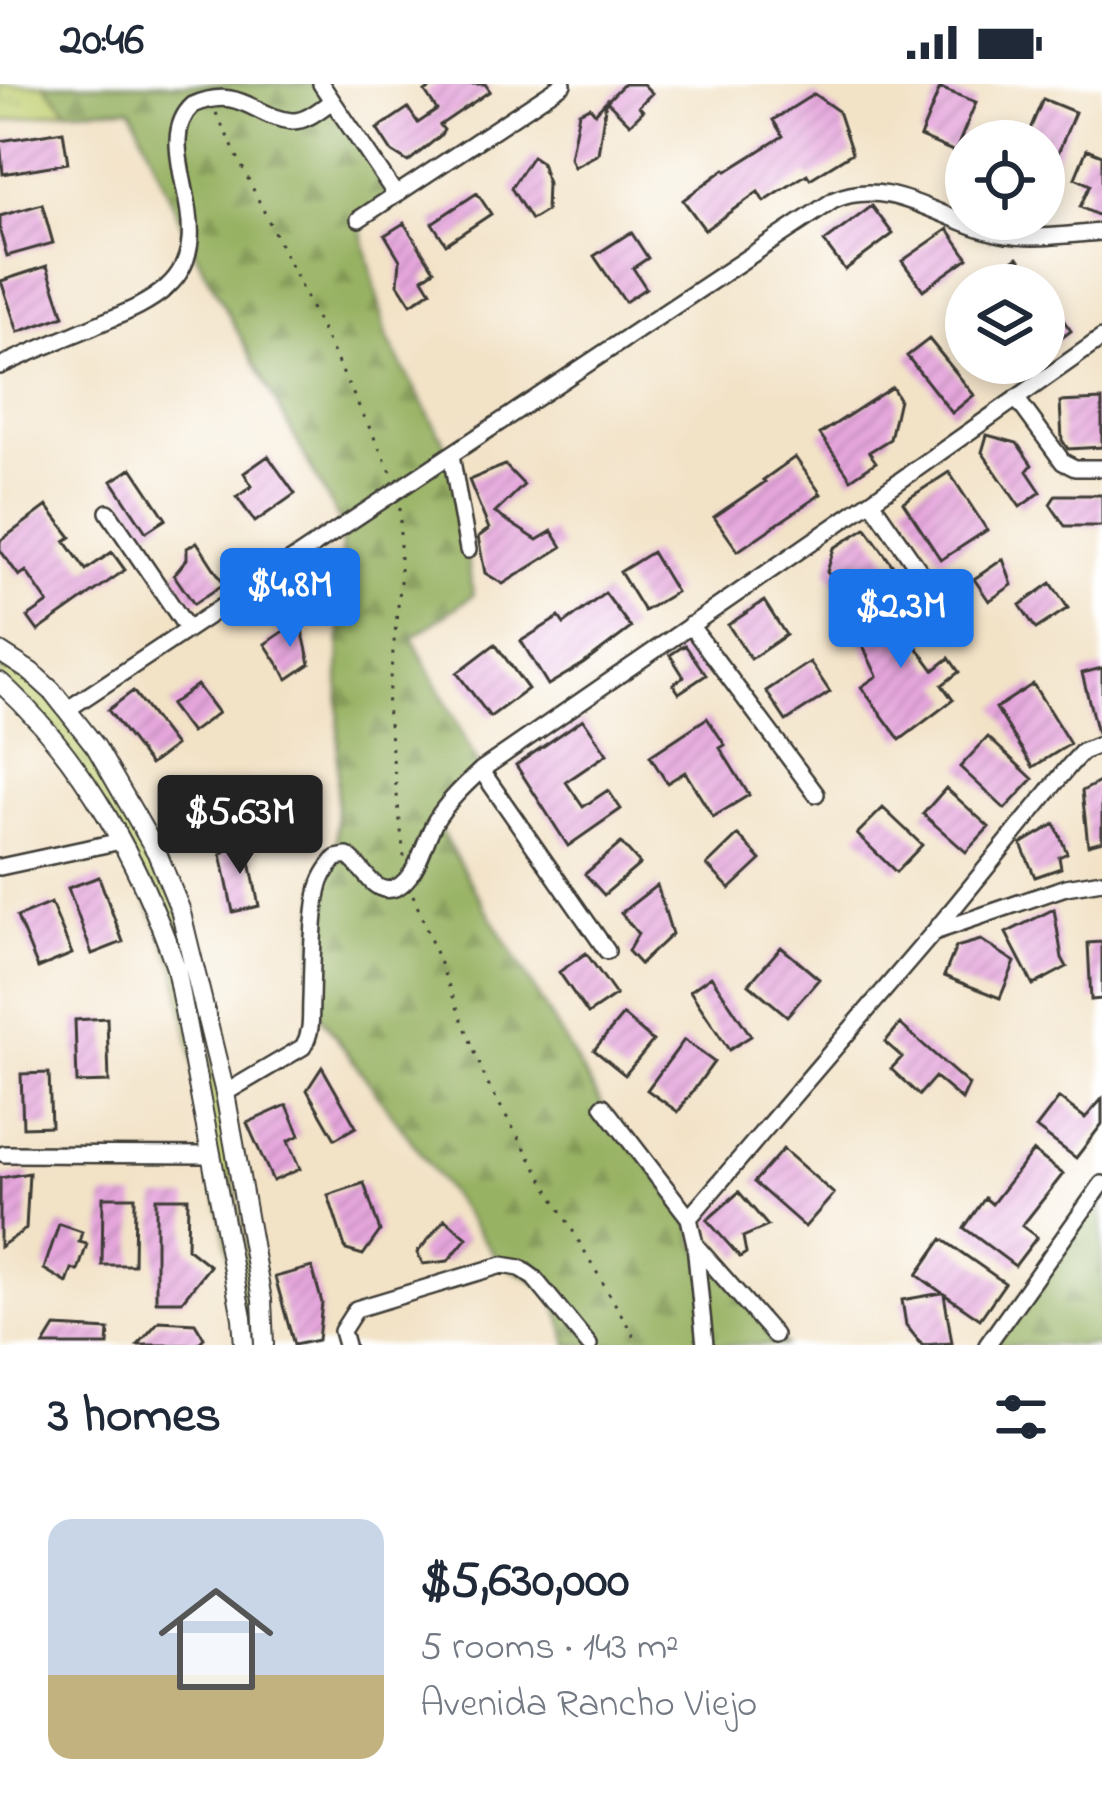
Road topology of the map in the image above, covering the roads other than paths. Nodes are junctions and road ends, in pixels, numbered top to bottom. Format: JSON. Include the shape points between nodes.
{"nodes":[{"id":1,"x":321,"y":84,"type":"edge"},
{"id":2,"x":563,"y":84,"type":"edge"},
{"id":3,"x":332,"y":101,"type":"junction"},
{"id":4,"x":396,"y":195,"type":"junction"},
{"id":5,"x":359,"y":219,"type":"dead end"},
{"id":6,"x":1102,"y":232,"type":"edge"},
{"id":7,"x":1102,"y":338,"type":"edge"},
{"id":8,"x":0,"y":344,"type":"edge"},
{"id":9,"x":2,"y":365,"type":"edge"},
{"id":10,"x":1016,"y":398,"type":"junction"},
{"id":11,"x":451,"y":455,"type":"junction"},
{"id":12,"x":1102,"y":468,"type":"edge"},
{"id":13,"x":872,"y":501,"type":"junction"},
{"id":14,"x":108,"y":512,"type":"dead end"},
{"id":15,"x":468,"y":550,"type":"dead end"},
{"id":16,"x":690,"y":625,"type":"junction"},
{"id":17,"x":187,"y":628,"type":"junction"},
{"id":18,"x":960,"y":629,"type":"dead end"},
{"id":19,"x":0,"y":652,"type":"edge"},
{"id":20,"x":0,"y":682,"type":"edge"},
{"id":21,"x":52,"y":691,"type":"junction"},
{"id":22,"x":68,"y":710,"type":"junction"},
{"id":23,"x":33,"y":712,"type":"junction"},
{"id":24,"x":1102,"y":744,"type":"edge"},
{"id":25,"x":481,"y":770,"type":"junction"},
{"id":26,"x":816,"y":794,"type":"dead end"},
{"id":27,"x":121,"y":841,"type":"junction"},
{"id":28,"x":0,"y":867,"type":"edge"},
{"id":29,"x":1102,"y":881,"type":"edge"},
{"id":30,"x":934,"y":932,"type":"junction"},
{"id":31,"x":607,"y":951,"type":"dead end"},
{"id":32,"x":216,"y":1055,"type":"junction"},
{"id":33,"x":194,"y":1061,"type":"junction"},
{"id":34,"x":225,"y":1093,"type":"junction"},
{"id":35,"x":603,"y":1106,"type":"dead end"},
{"id":36,"x":1,"y":1154,"type":"edge"},
{"id":37,"x":211,"y":1155,"type":"junction"},
{"id":38,"x":239,"y":1175,"type":"junction"},
{"id":39,"x":216,"y":1181,"type":"junction"},
{"id":40,"x":1102,"y":1184,"type":"edge"},
{"id":41,"x":689,"y":1218,"type":"junction"},
{"id":42,"x":694,"y":1244,"type":"junction"},
{"id":43,"x":774,"y":1335,"type":"dead end"},
{"id":44,"x":244,"y":1345,"type":"edge"},
{"id":45,"x":264,"y":1345,"type":"edge"},
{"id":46,"x":346,"y":1345,"type":"edge"},
{"id":47,"x":589,"y":1345,"type":"edge"},
{"id":48,"x":705,"y":1345,"type":"edge"},
{"id":49,"x":987,"y":1345,"type":"edge"}],
"edges":[{"from":1,"to":3,"type":"street"},
{"from":2,"to":4,"type":"street"},
{"from":3,"to":4,"type":"street"},
{"from":3,"to":9,"type":"street","via":[[295,122],[236,90],[192,106],[176,137],[190,243],[171,284]]},
{"from":4,"to":5,"type":"street"},
{"from":6,"to":11,"type":"street","via":[[1012,236],[884,193],[850,193]]},
{"from":7,"to":10,"type":"street"},
{"from":8,"to":9,"type":"street"},
{"from":10,"to":12,"type":"street","via":[[1064,462]]},
{"from":10,"to":13,"type":"street"},
{"from":11,"to":15,"type":"street"},
{"from":11,"to":17,"type":"street"},
{"from":13,"to":16,"type":"street"},
{"from":13,"to":18,"type":"street"},
{"from":14,"to":17,"type":"street"},
{"from":16,"to":25,"type":"street"},
{"from":16,"to":26,"type":"street"},
{"from":17,"to":22,"type":"street"},
{"from":19,"to":21,"type":"street"},
{"from":20,"to":23,"type":"street"},
{"from":21,"to":22,"type":"street"},
{"from":21,"to":23,"type":"street","via":[[33,698]]},
{"from":22,"to":32,"type":"street","via":[[157,854],[188,938]]},
{"from":23,"to":27,"type":"street"},
{"from":24,"to":30,"type":"street","via":[[1070,765]]},
{"from":25,"to":31,"type":"street"},
{"from":25,"to":34,"type":"street","via":[[435,822],[396,889],[382,890],[360,865],[336,857],[318,888],[309,1037]]},
{"from":27,"to":28,"type":"street"},
{"from":27,"to":33,"type":"street","via":[[176,968]]},
{"from":29,"to":30,"type":"street"},
{"from":30,"to":41,"type":"street"},
{"from":32,"to":33,"type":"street"},
{"from":32,"to":34,"type":"street"},
{"from":33,"to":37,"type":"street"},
{"from":34,"to":38,"type":"street"},
{"from":35,"to":41,"type":"street"},
{"from":36,"to":37,"type":"street"},
{"from":37,"to":39,"type":"street"},
{"from":38,"to":39,"type":"street"},
{"from":38,"to":45,"type":"street"},
{"from":39,"to":44,"type":"street"},
{"from":40,"to":49,"type":"street"},
{"from":41,"to":42,"type":"street"},
{"from":42,"to":43,"type":"street"},
{"from":42,"to":48,"type":"street"},
{"from":46,"to":47,"type":"street","via":[[342,1331],[356,1310],[502,1265],[534,1278]]}]}
